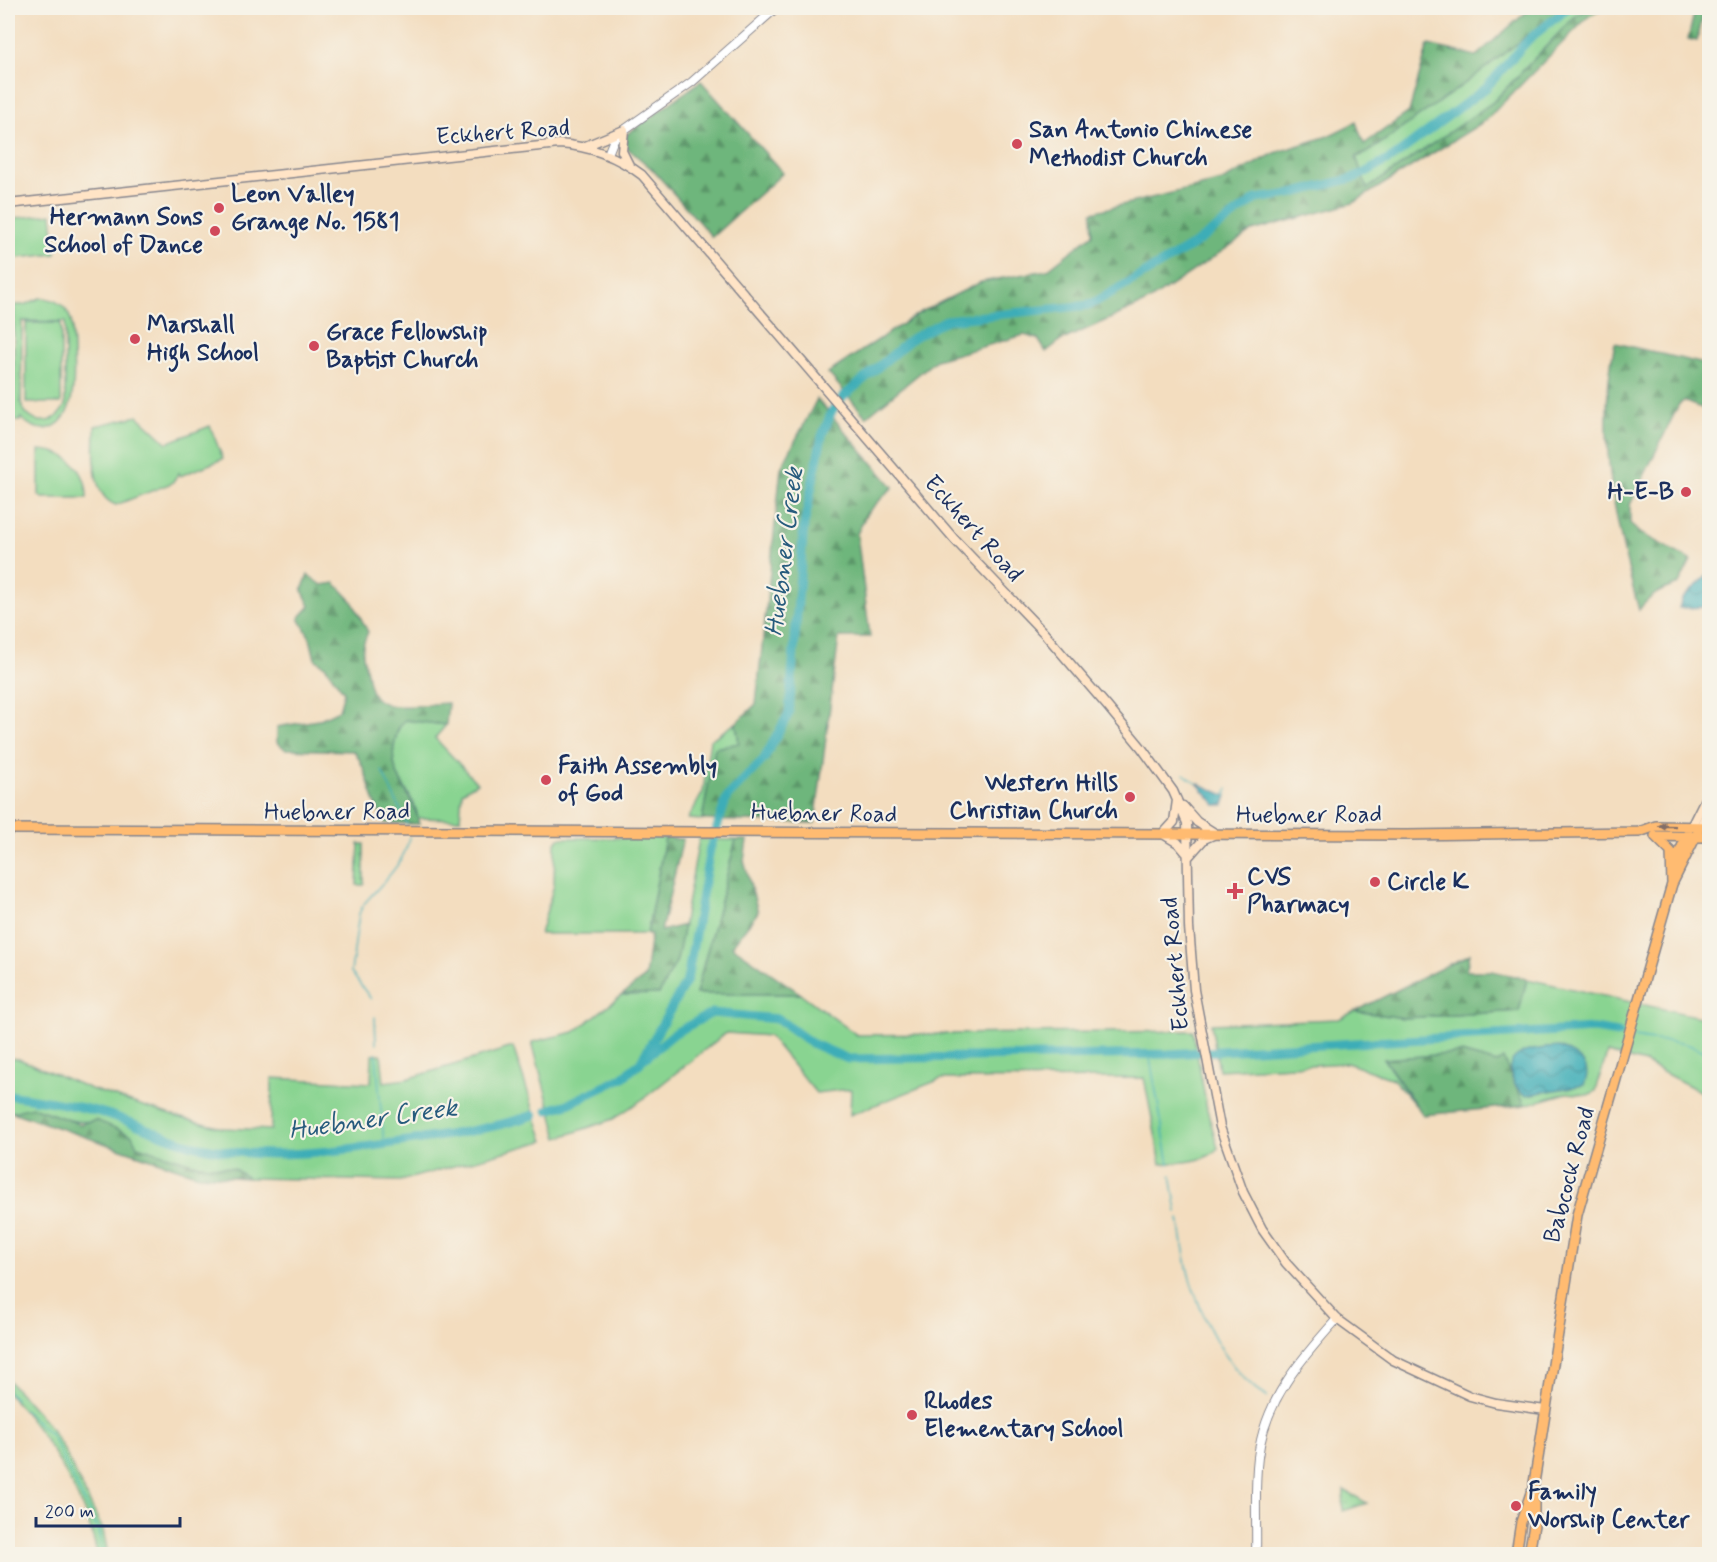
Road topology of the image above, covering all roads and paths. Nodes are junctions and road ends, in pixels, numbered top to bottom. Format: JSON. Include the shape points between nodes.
{"nodes":[{"id":1,"x":776,"y":8,"type":"edge"},
{"id":2,"x":624,"y":130,"type":"junction"},
{"id":3,"x":583,"y":147,"type":"junction"},
{"id":4,"x":608,"y":154,"type":"junction"},
{"id":5,"x":630,"y":166,"type":"junction"},
{"id":6,"x":8,"y":204,"type":"edge"},
{"id":7,"x":1710,"y":789,"type":"edge"},
{"id":8,"x":1177,"y":799,"type":"junction"},
{"id":9,"x":1710,"y":807,"type":"edge"},
{"id":10,"x":1700,"y":827,"type":"edge"},
{"id":11,"x":8,"y":829,"type":"edge"},
{"id":12,"x":1639,"y":832,"type":"junction"},
{"id":13,"x":1162,"y":834,"type":"junction"},
{"id":14,"x":1188,"y":834,"type":"junction"},
{"id":15,"x":1216,"y":834,"type":"junction"},
{"id":16,"x":1655,"y":836,"type":"junction"},
{"id":17,"x":1691,"y":837,"type":"junction"},
{"id":18,"x":1710,"y":837,"type":"edge"},
{"id":19,"x":1189,"y":856,"type":"junction"},
{"id":20,"x":1672,"y":870,"type":"junction"},
{"id":21,"x":1672,"y":884,"type":"junction"},
{"id":22,"x":1337,"y":1319,"type":"junction"},
{"id":23,"x":1545,"y":1410,"type":"junction"},
{"id":24,"x":1534,"y":1483,"type":"junction"},
{"id":25,"x":1256,"y":1554,"type":"edge"},
{"id":26,"x":1516,"y":1554,"type":"edge"},
{"id":27,"x":1529,"y":1554,"type":"edge"}],
"edges":[{"from":1,"to":2,"type":"street","via":[[676,95]]},
{"from":2,"to":3,"type":"main road"},
{"from":2,"to":4,"type":"street"},
{"from":2,"to":5,"type":"main road","via":[[622,146]]},
{"from":3,"to":4,"type":"main road","name":"Eckhert Road"},
{"from":3,"to":6,"type":"main road","name":"Eckhert Road","via":[[529,146]]},
{"from":4,"to":5,"type":"main road","name":"Eckhert Road"},
{"from":5,"to":8,"type":"main road","name":"Eckhert Road","via":[[654,186],[955,540],[1044,633],[1141,747]]},
{"from":7,"to":10,"type":"main road","name":"Babcock Road"},
{"from":8,"to":13,"type":"main road","via":[[1174,822]]},
{"from":8,"to":14,"type":"main road","name":"Eckhert Road"},
{"from":8,"to":15,"type":"main road","via":[[1197,822]]},
{"from":9,"to":10,"type":"main road","name":"Babcock Road"},
{"from":10,"to":12,"type":"main road","name":"Huebner Road","one_way":true,"via":[[1656,826]]},
{"from":10,"to":17,"type":"main road","name":"Babcock Road"},
{"from":11,"to":13,"type":"main road","name":"Huebner Road"},
{"from":12,"to":15,"type":"main road","name":"Huebner Road"},
{"from":12,"to":16,"type":"main road","name":"Huebner Road"},
{"from":13,"to":14,"type":"main road","name":"Huebner Road"},
{"from":13,"to":19,"type":"main road","via":[[1178,843]]},
{"from":14,"to":15,"type":"main road","name":"Huebner Road"},
{"from":14,"to":19,"type":"main road","name":"Eckhert Road"},
{"from":15,"to":19,"type":"main road","via":[[1204,839]]},
{"from":16,"to":17,"type":"main road","name":"Huebner Road"},
{"from":16,"to":20,"type":"main road","via":[[1671,852]]},
{"from":17,"to":18,"type":"main road","name":"Huebner Road"},
{"from":17,"to":20,"type":"main road","name":"Babcock Road"},
{"from":17,"to":21,"type":"main road","name":"Babcock Road"},
{"from":19,"to":22,"type":"main road","name":"Eckhert Road","via":[[1189,938],[1201,1031],[1228,1156],[1252,1210],[1286,1263]]},
{"from":20,"to":21,"type":"main road","name":"Babcock Road"},
{"from":21,"to":23,"type":"main road","name":"Babcock Road","via":[[1573,1235]]},
{"from":22,"to":23,"type":"main road","name":"Eckhert Road","via":[[1392,1360],[1450,1388],[1496,1403]]},
{"from":22,"to":25,"type":"street","via":[[1294,1368],[1268,1418],[1258,1457]]},
{"from":23,"to":24,"type":"main road","name":"Babcock Road"},
{"from":24,"to":26,"type":"main road","name":"Babcock Road","via":[[1521,1522]]},
{"from":24,"to":27,"type":"main road","name":"Babcock Road"}]}
